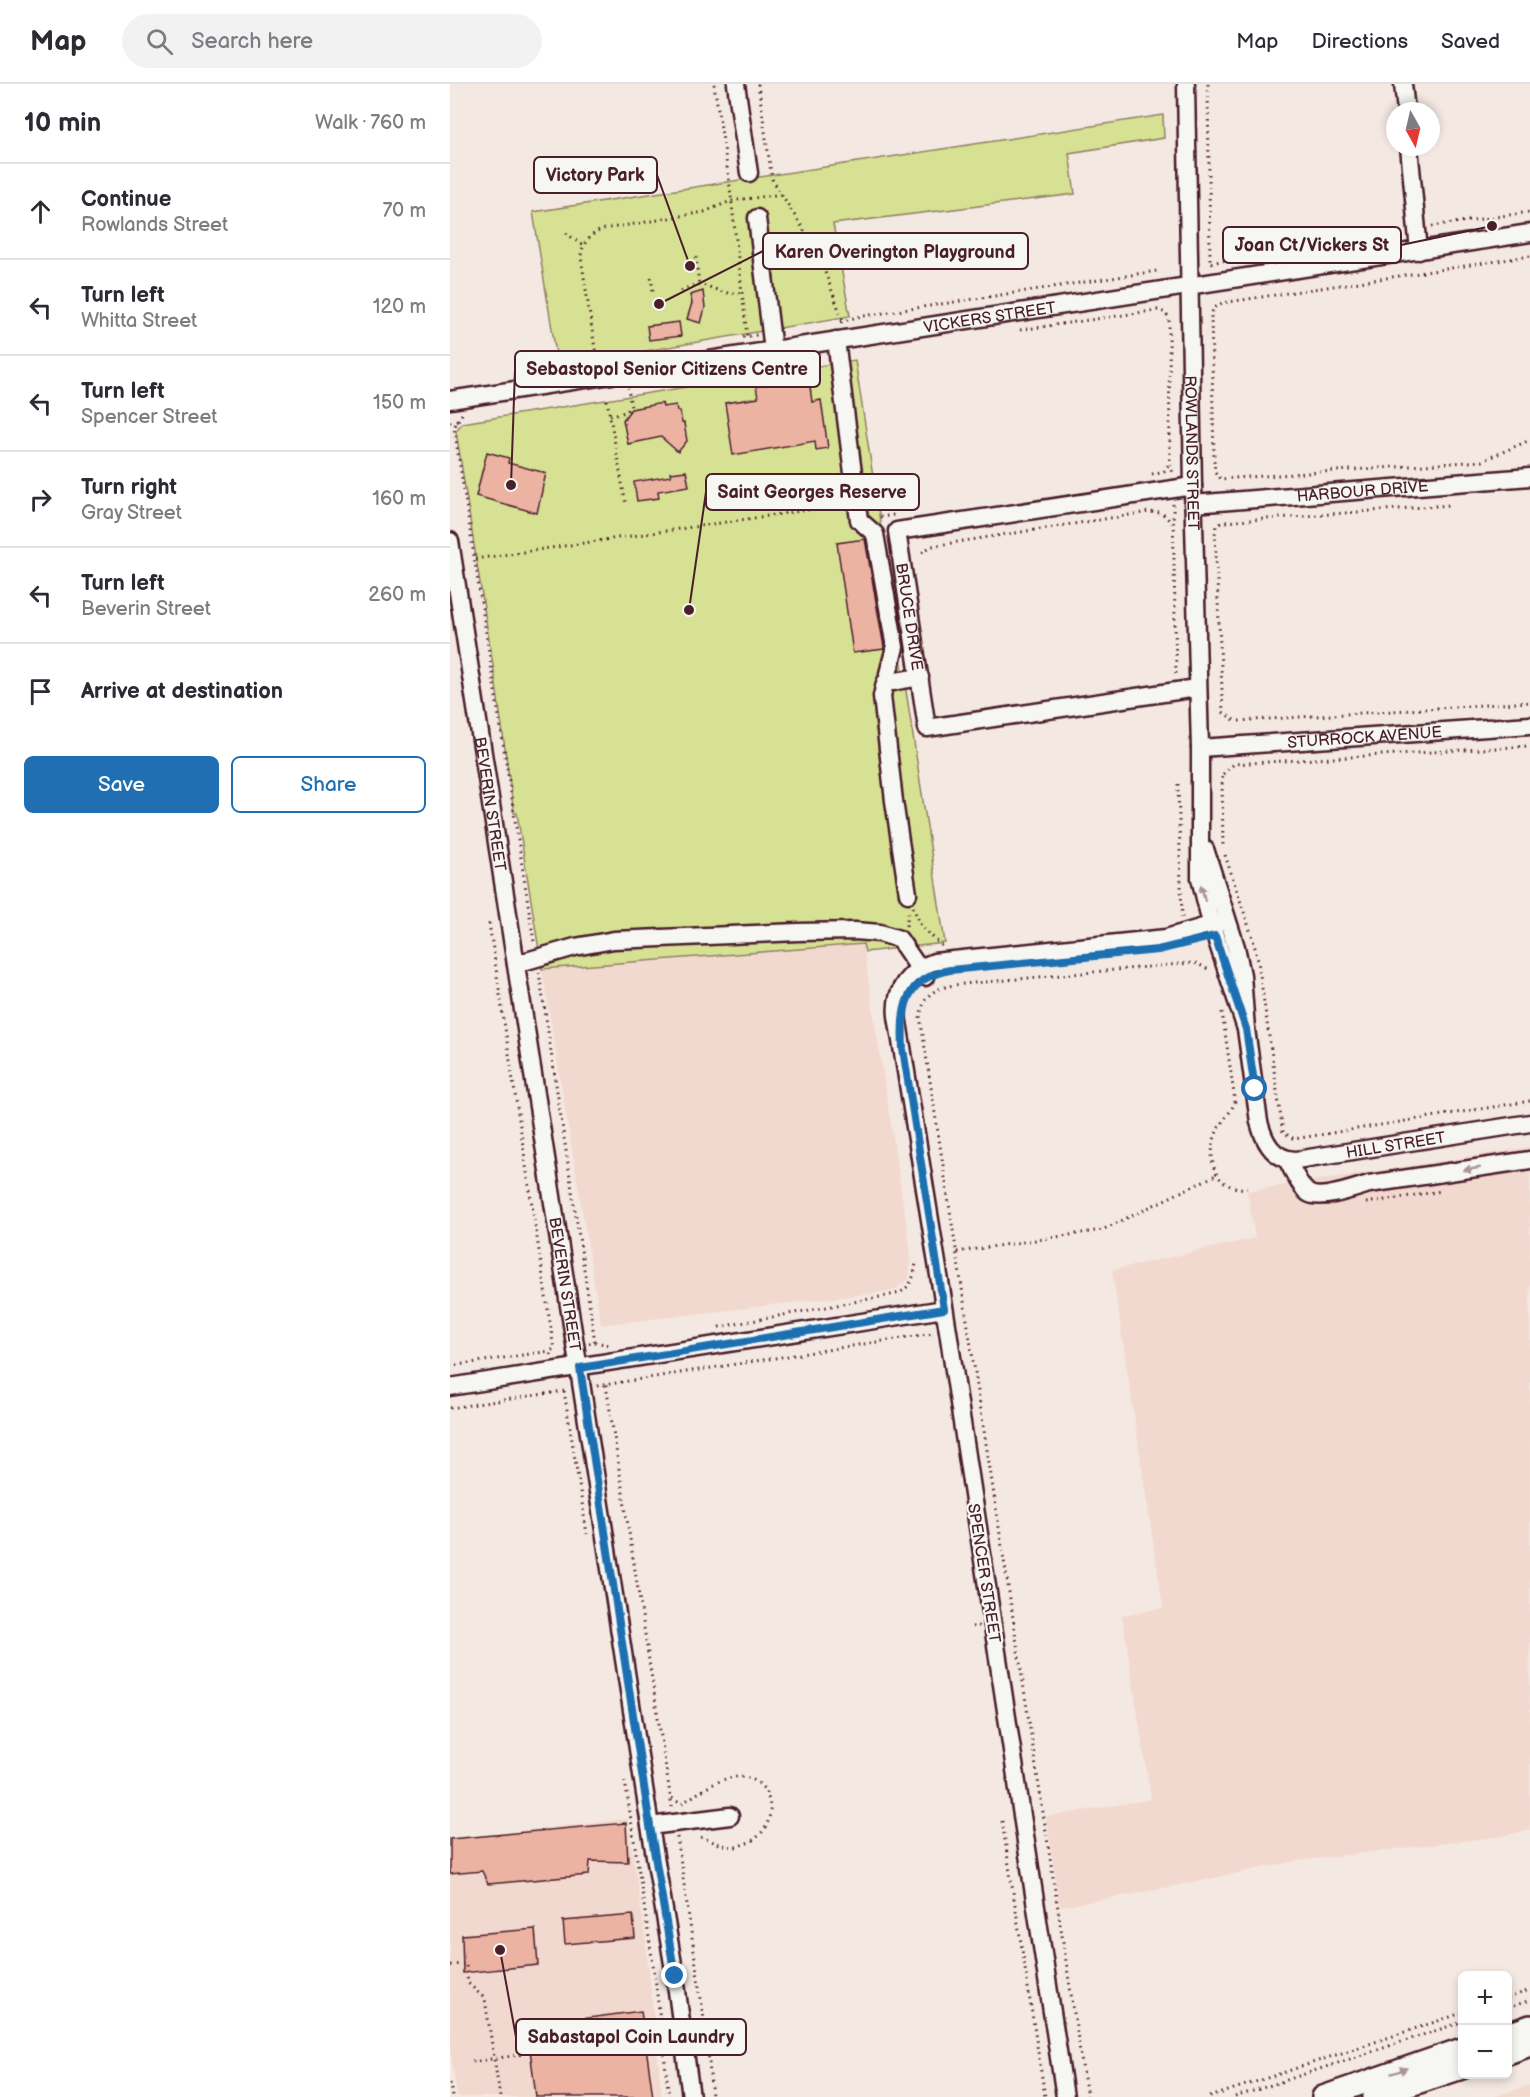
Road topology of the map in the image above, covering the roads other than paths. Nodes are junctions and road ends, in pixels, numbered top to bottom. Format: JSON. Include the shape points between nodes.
{"nodes":[{"id":1,"x":736,"y":84,"type":"edge"},
{"id":2,"x":1186,"y":84,"type":"edge"},
{"id":3,"x":1403,"y":84,"type":"edge"},
{"id":4,"x":1401,"y":102,"type":"edge"},
{"id":5,"x":1403,"y":156,"type":"edge"},
{"id":6,"x":754,"y":180,"type":"road end"},
{"id":7,"x":757,"y":218,"type":"dead end"},
{"id":8,"x":1530,"y":233,"type":"edge"},
{"id":9,"x":1419,"y":251,"type":"junction"},
{"id":10,"x":1190,"y":285,"type":"junction"},
{"id":11,"x":836,"y":332,"type":"junction"},
{"id":12,"x":773,"y":350,"type":"junction"},
{"id":13,"x":450,"y":400,"type":"edge"},
{"id":14,"x":1530,"y":477,"type":"edge"},
{"id":15,"x":1193,"y":486,"type":"junction"},
{"id":16,"x":1193,"y":504,"type":"junction"},
{"id":17,"x":450,"y":541,"type":"edge"},
{"id":18,"x":920,"y":677,"type":"junction"},
{"id":19,"x":893,"y":682,"type":"junction"},
{"id":20,"x":1197,"y":688,"type":"junction"},
{"id":21,"x":1530,"y":725,"type":"edge"},
{"id":22,"x":1200,"y":748,"type":"junction"},
{"id":23,"x":908,"y":894,"type":"dead end"},
{"id":24,"x":1218,"y":926,"type":"junction"},
{"id":25,"x":516,"y":964,"type":"junction"},
{"id":26,"x":922,"y":973,"type":"junction"},
{"id":27,"x":1530,"y":1123,"type":"edge"},
{"id":28,"x":1287,"y":1160,"type":"junction"},
{"id":29,"x":1530,"y":1160,"type":"edge"},
{"id":30,"x":944,"y":1309,"type":"junction"},
{"id":31,"x":580,"y":1368,"type":"junction"},
{"id":32,"x":450,"y":1387,"type":"edge"},
{"id":33,"x":730,"y":1815,"type":"dead end"},
{"id":34,"x":650,"y":1826,"type":"junction"},
{"id":35,"x":1530,"y":2026,"type":"edge"},
{"id":36,"x":1512,"y":2033,"type":"edge"},
{"id":37,"x":1530,"y":2045,"type":"edge"},
{"id":38,"x":1458,"y":2050,"type":"edge"},
{"id":39,"x":1512,"y":2052,"type":"edge"},
{"id":40,"x":1458,"y":2069,"type":"edge"},
{"id":41,"x":691,"y":2097,"type":"edge"},
{"id":42,"x":1065,"y":2097,"type":"edge"},
{"id":43,"x":1323,"y":2097,"type":"edge"},
{"id":44,"x":1374,"y":2097,"type":"edge"}],
"edges":[{"from":1,"to":6,"type":"street"},
{"from":2,"to":10,"type":"street","name":"ROWLANDS STREET"},
{"from":3,"to":4,"type":"street"},
{"from":5,"to":9,"type":"street"},
{"from":7,"to":12,"type":"street"},
{"from":8,"to":9,"type":"street","name":"VICKERS STREET"},
{"from":9,"to":10,"type":"street","name":"VICKERS STREET"},
{"from":10,"to":11,"type":"street","name":"VICKERS STREET"},
{"from":10,"to":15,"type":"street","name":"ROWLANDS STREET"},
{"from":11,"to":12,"type":"street","name":"VICKERS STREET"},
{"from":11,"to":19,"type":"street","via":[[859,520],[875,534],[895,647],[888,674]]},
{"from":12,"to":13,"type":"street","name":"VICKERS STREET"},
{"from":14,"to":16,"type":"street","name":"HARBOUR DRIVE"},
{"from":15,"to":16,"type":"street","name":"ROWLANDS STREET"},
{"from":15,"to":18,"type":"street","name":"BRUCE DRIVE","via":[[897,531]]},
{"from":16,"to":20,"type":"street","name":"ROWLANDS STREET"},
{"from":17,"to":25,"type":"street","name":"BEVERIN STREET"},
{"from":18,"to":19,"type":"street"},
{"from":18,"to":20,"type":"street","name":"BRUCE DRIVE","via":[[927,728]]},
{"from":19,"to":23,"type":"street","via":[[885,683],[882,696]]},
{"from":20,"to":22,"type":"street","name":"ROWLANDS STREET"},
{"from":21,"to":22,"type":"street","name":"STURROCK AVENUE"},
{"from":22,"to":24,"type":"street","name":"ROWLANDS STREET","via":[[1200,878]]},
{"from":24,"to":26,"type":"street","via":[[1158,950]]},
{"from":24,"to":26,"type":"street","via":[[1157,939],[946,960],[931,963]]},
{"from":24,"to":28,"type":"street","name":"ROWLANDS STREET","via":[[1246,1029],[1263,1146]]},
{"from":25,"to":26,"type":"street","via":[[575,946],[614,940],[798,932],[880,933],[903,944]]},
{"from":25,"to":31,"type":"street","name":"BEVERIN STREET"},
{"from":26,"to":30,"type":"street","name":"SPENCER STREET","via":[[904,993],[903,1049]]},
{"from":27,"to":28,"type":"street","name":"HILL STREET"},
{"from":29,"to":28,"type":"street","one_way":true,"via":[[1369,1184],[1316,1196],[1305,1190]]},
{"from":30,"to":31,"type":"street"},
{"from":30,"to":42,"type":"street","name":"SPENCER STREET"},
{"from":31,"to":32,"type":"street"},
{"from":31,"to":34,"type":"street","name":"BEVERIN STREET"},
{"from":33,"to":34,"type":"street"},
{"from":34,"to":41,"type":"street","name":"BEVERIN STREET"},
{"from":35,"to":36,"type":"main road"},
{"from":37,"to":39,"type":"main road"},
{"from":43,"to":38,"type":"main road","one_way":true},
{"from":40,"to":44,"type":"main road"}]}
